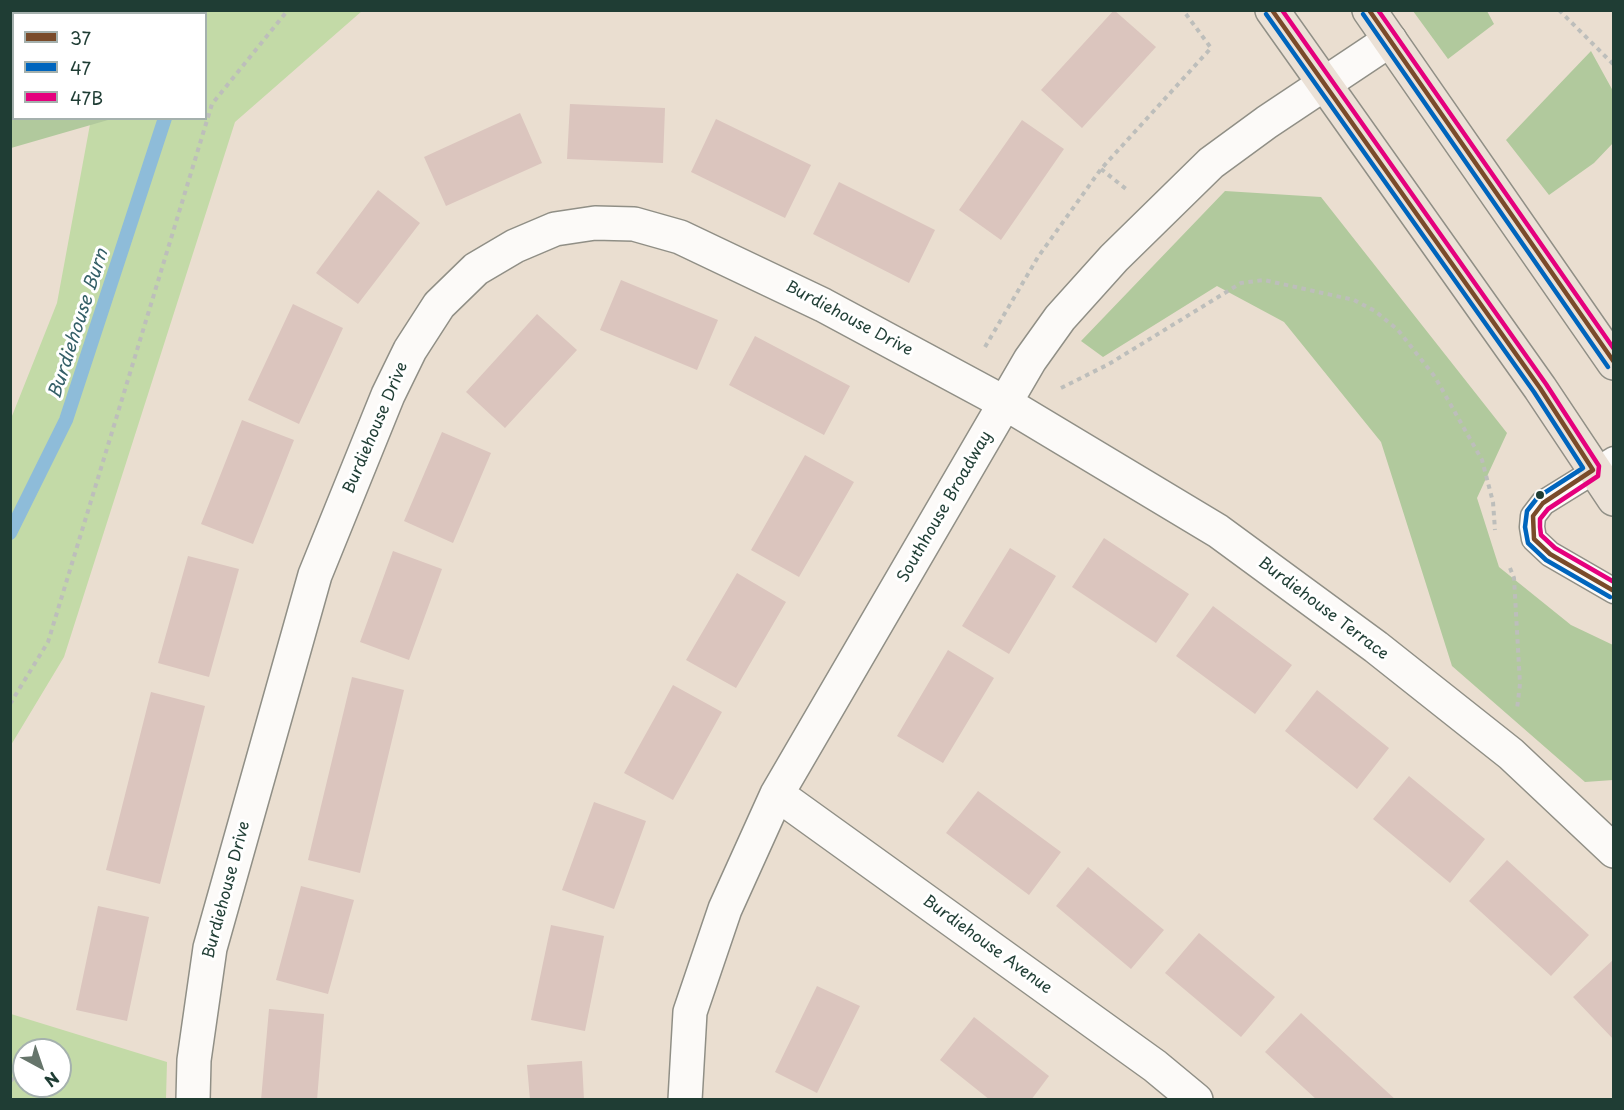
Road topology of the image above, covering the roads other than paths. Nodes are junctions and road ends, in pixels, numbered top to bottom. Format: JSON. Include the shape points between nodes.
{"nodes":[{"id":1,"x":1272,"y":10,"type":"edge"},
{"id":2,"x":1368,"y":10,"type":"edge"},
{"id":3,"x":1390,"y":40,"type":"junction"},
{"id":4,"x":1323,"y":84,"type":"junction"},
{"id":5,"x":1614,"y":363,"type":"edge"},
{"id":6,"x":1005,"y":403,"type":"junction"},
{"id":7,"x":1603,"y":464,"type":"edge"},
{"id":8,"x":1614,"y":499,"type":"edge"},
{"id":9,"x":1614,"y":591,"type":"edge"},
{"id":10,"x":777,"y":794,"type":"junction"},
{"id":11,"x":1614,"y":850,"type":"edge"},
{"id":12,"x":193,"y":1100,"type":"edge"},
{"id":13,"x":685,"y":1100,"type":"edge"},
{"id":14,"x":1196,"y":1100,"type":"edge"}],
"edges":[{"from":1,"to":4,"type":"main road"},
{"from":2,"to":3,"type":"main road"},
{"from":3,"to":4,"type":"street","name":"Southhouse Broadway"},
{"from":3,"to":5,"type":"main road"},
{"from":4,"to":6,"type":"street","name":"Southhouse Broadway","via":[[1211,163],[1114,258],[1060,318]]},
{"from":4,"to":7,"type":"main road","via":[[1540,388]]},
{"from":6,"to":10,"type":"street","name":"Southhouse Broadway"},
{"from":6,"to":11,"type":"street","name":"Burdiehouse Terrace","via":[[1218,531],[1376,647],[1511,754]]},
{"from":6,"to":12,"type":"street","name":"Burdiehouse Drive","via":[[824,304],[724,255],[634,224],[595,223],[555,229],[476,269],[439,305],[410,350],[315,575],[210,948],[194,1060]]},
{"from":7,"to":8,"type":"main road"},
{"from":7,"to":9,"type":"lane","via":[[1543,503],[1533,516],[1532,527],[1534,539],[1550,554]]},
{"from":10,"to":13,"type":"street","name":"Southhouse Broadway","via":[[725,909],[690,1012]]},
{"from":10,"to":14,"type":"street","name":"Burdiehouse Avenue","via":[[1155,1066]]}]}
